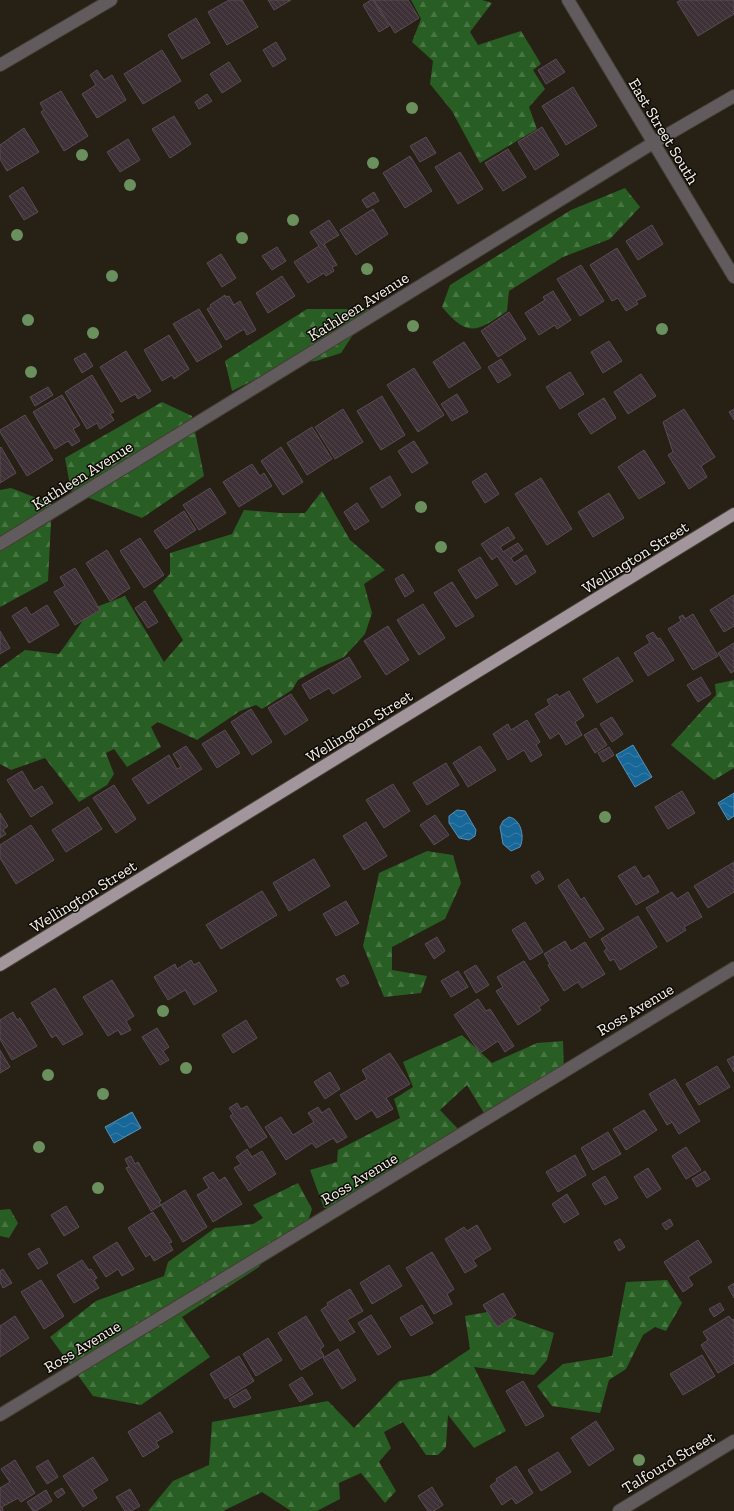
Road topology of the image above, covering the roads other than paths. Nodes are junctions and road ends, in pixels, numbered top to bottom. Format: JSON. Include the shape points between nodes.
{"nodes":[{"id":1,"x":110,"y":0,"type":"edge"},
{"id":2,"x":568,"y":0,"type":"edge"},
{"id":3,"x":0,"y":65,"type":"edge"},
{"id":4,"x":734,"y":96,"type":"edge"},
{"id":5,"x":653,"y":143,"type":"junction"},
{"id":6,"x":734,"y":277,"type":"edge"},
{"id":7,"x":734,"y":514,"type":"edge"},
{"id":8,"x":0,"y":544,"type":"edge"},
{"id":9,"x":0,"y":966,"type":"edge"},
{"id":10,"x":734,"y":968,"type":"edge"},
{"id":11,"x":0,"y":1415,"type":"edge"},
{"id":12,"x":734,"y":1441,"type":"edge"},
{"id":13,"x":619,"y":1511,"type":"edge"}],
"edges":[{"from":1,"to":3,"type":"street"},
{"from":2,"to":5,"type":"street","name":"East Street South"},
{"from":4,"to":5,"type":"street","name":"Kathleen Avenue"},
{"from":5,"to":6,"type":"street","name":"East Street South"},
{"from":5,"to":8,"type":"street","name":"Kathleen Avenue"},
{"from":7,"to":9,"type":"main road","name":"Wellington Street"},
{"from":10,"to":11,"type":"street","name":"Ross Avenue"},
{"from":12,"to":13,"type":"street","name":"Talfourd Street"}]}
